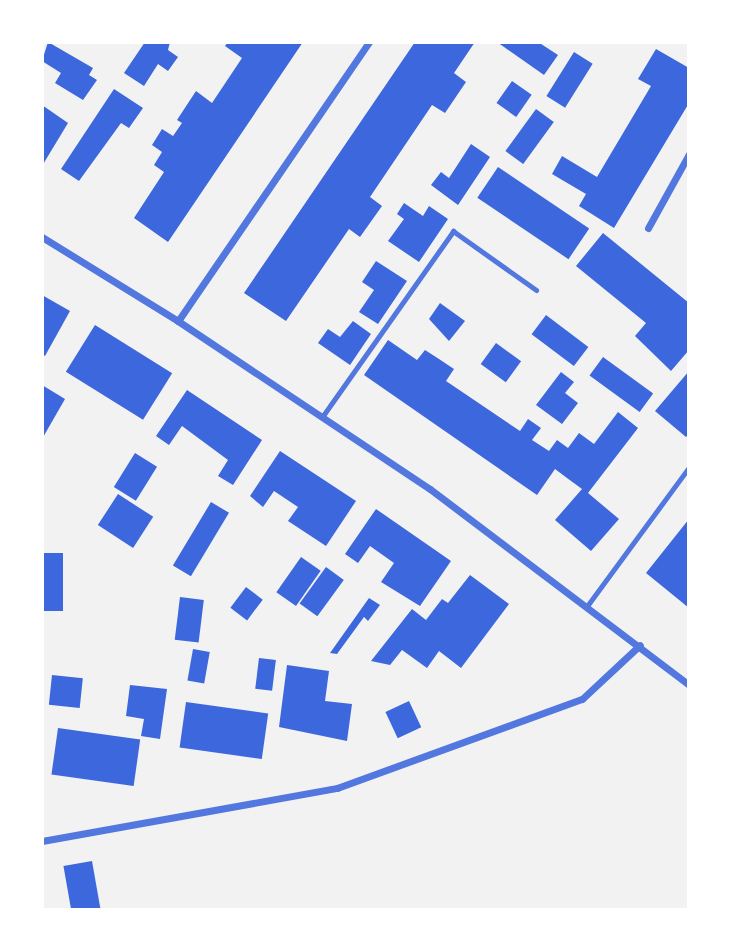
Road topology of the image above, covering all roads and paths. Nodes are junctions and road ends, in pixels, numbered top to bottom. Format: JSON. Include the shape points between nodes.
{"nodes":[{"id":1,"x":369,"y":42,"type":"edge"},
{"id":2,"x":689,"y":154,"type":"edge"},
{"id":3,"x":648,"y":228,"type":"dead end"},
{"id":4,"x":42,"y":237,"type":"edge"},
{"id":5,"x":536,"y":290,"type":"dead end"},
{"id":6,"x":178,"y":321,"type":"junction"},
{"id":7,"x":322,"y":417,"type":"junction"},
{"id":8,"x":689,"y":467,"type":"edge"},
{"id":9,"x":587,"y":606,"type":"junction"},
{"id":10,"x":640,"y":645,"type":"junction"},
{"id":11,"x":689,"y":685,"type":"edge"},
{"id":12,"x":42,"y":841,"type":"edge"}],
"edges":[{"from":1,"to":6,"type":"street"},
{"from":2,"to":3,"type":"street"},
{"from":4,"to":6,"type":"street"},
{"from":5,"to":7,"type":"lane","via":[[453,231]]},
{"from":6,"to":7,"type":"street"},
{"from":7,"to":9,"type":"street"},
{"from":8,"to":9,"type":"lane"},
{"from":9,"to":10,"type":"street"},
{"from":10,"to":11,"type":"street"},
{"from":10,"to":12,"type":"street","via":[[582,699],[337,788]]}]}
